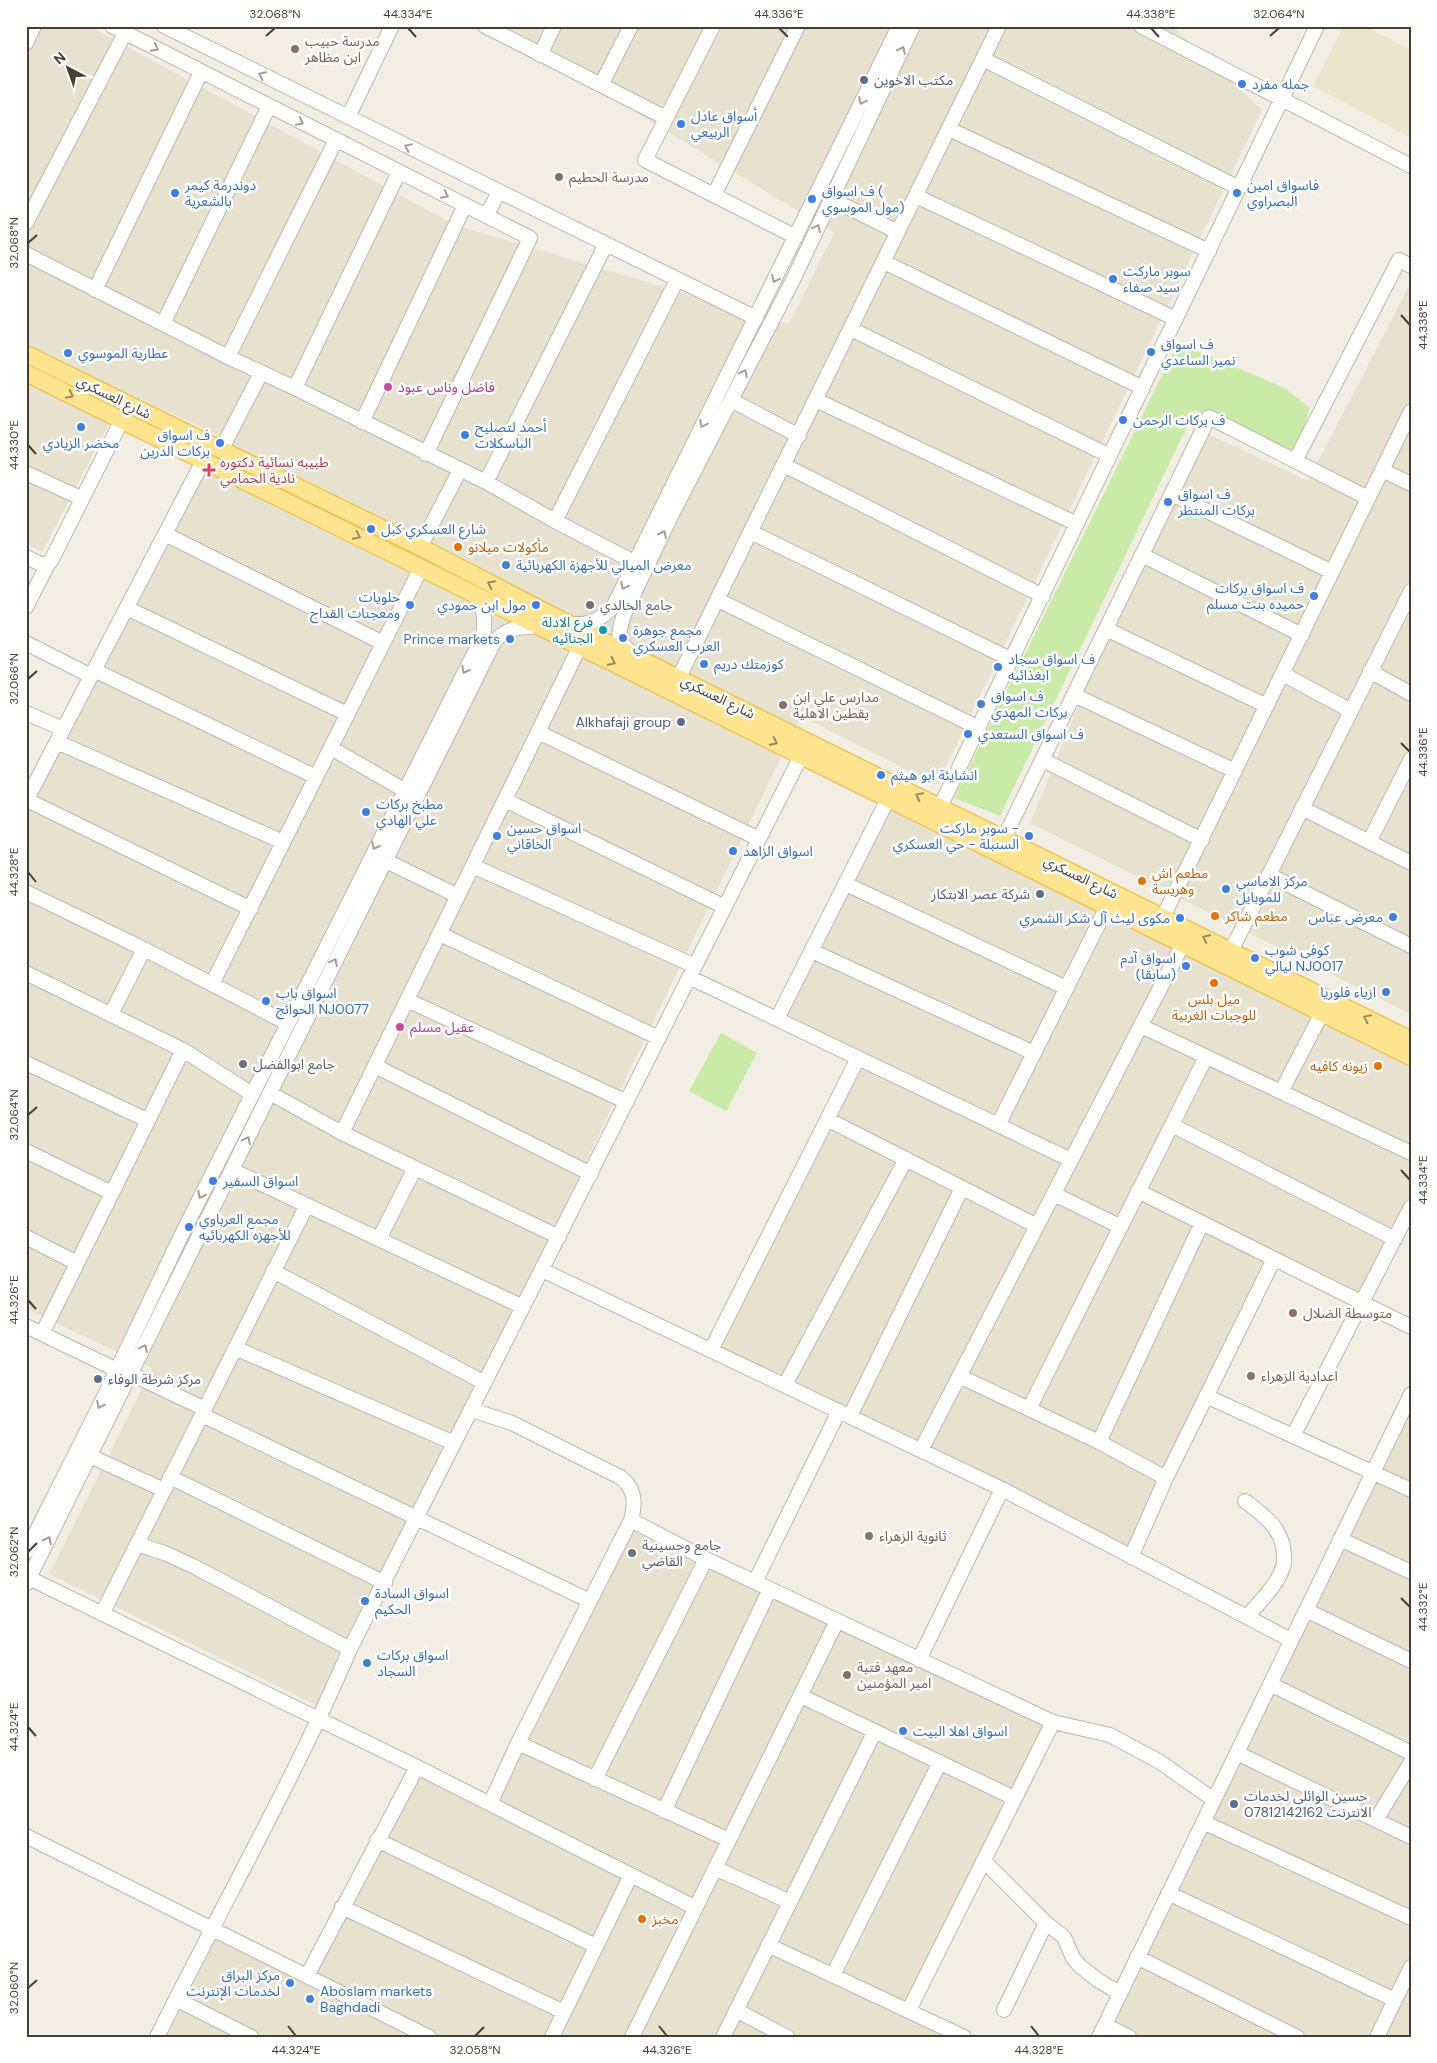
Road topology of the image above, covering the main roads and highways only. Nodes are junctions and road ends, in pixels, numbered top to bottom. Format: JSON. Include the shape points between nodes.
{"nodes":[{"id":1,"x":26,"y":354,"type":"edge"},
{"id":2,"x":26,"y":373,"type":"edge"},
{"id":3,"x":304,"y":492,"type":"junction"},
{"id":4,"x":294,"y":505,"type":"junction"},
{"id":5,"x":335,"y":507,"type":"junction"},
{"id":6,"x":325,"y":521,"type":"junction"},
{"id":7,"x":730,"y":712,"type":"junction"},
{"id":8,"x":758,"y":726,"type":"junction"},
{"id":9,"x":1282,"y":985,"type":"junction"},
{"id":10,"x":1305,"y":996,"type":"junction"},
{"id":11,"x":1411,"y":1040,"type":"edge"},
{"id":12,"x":1411,"y":1057,"type":"edge"}],
"edges":[{"from":1,"to":3,"type":"main road","name":"شارع العسكري"},
{"from":2,"to":4,"type":"main road","name":"شارع العسكري","one_way":true},
{"from":3,"to":4,"type":"main road","via":[[304,503]]},
{"from":3,"to":5,"type":"main road","name":"شارع العسكري"},
{"from":4,"to":6,"type":"main road","name":"شارع العسكري"},
{"from":5,"to":6,"type":"main road","via":[[326,508]]},
{"from":7,"to":5,"type":"main road","name":"شارع العسكري","one_way":true,"via":[[679,677]]},
{"from":6,"to":7,"type":"main road","name":"شارع العسكري","one_way":true,"via":[[580,646]]},
{"from":7,"to":8,"type":"main road","name":"شارع العسكري"},
{"from":9,"to":8,"type":"main road","name":"شارع العسكري","one_way":true,"via":[[1230,951],[1004,838]]},
{"from":8,"to":9,"type":"main road","name":"شارع العسكري","one_way":true,"via":[[801,756],[1183,944]]},
{"from":9,"to":10,"type":"main road","name":"شارع العسكري"},
{"from":11,"to":10,"type":"main road","name":"شارع العسكري","one_way":true},
{"from":10,"to":12,"type":"main road","name":"شارع العسكري","via":[[1322,1013]]}]}
